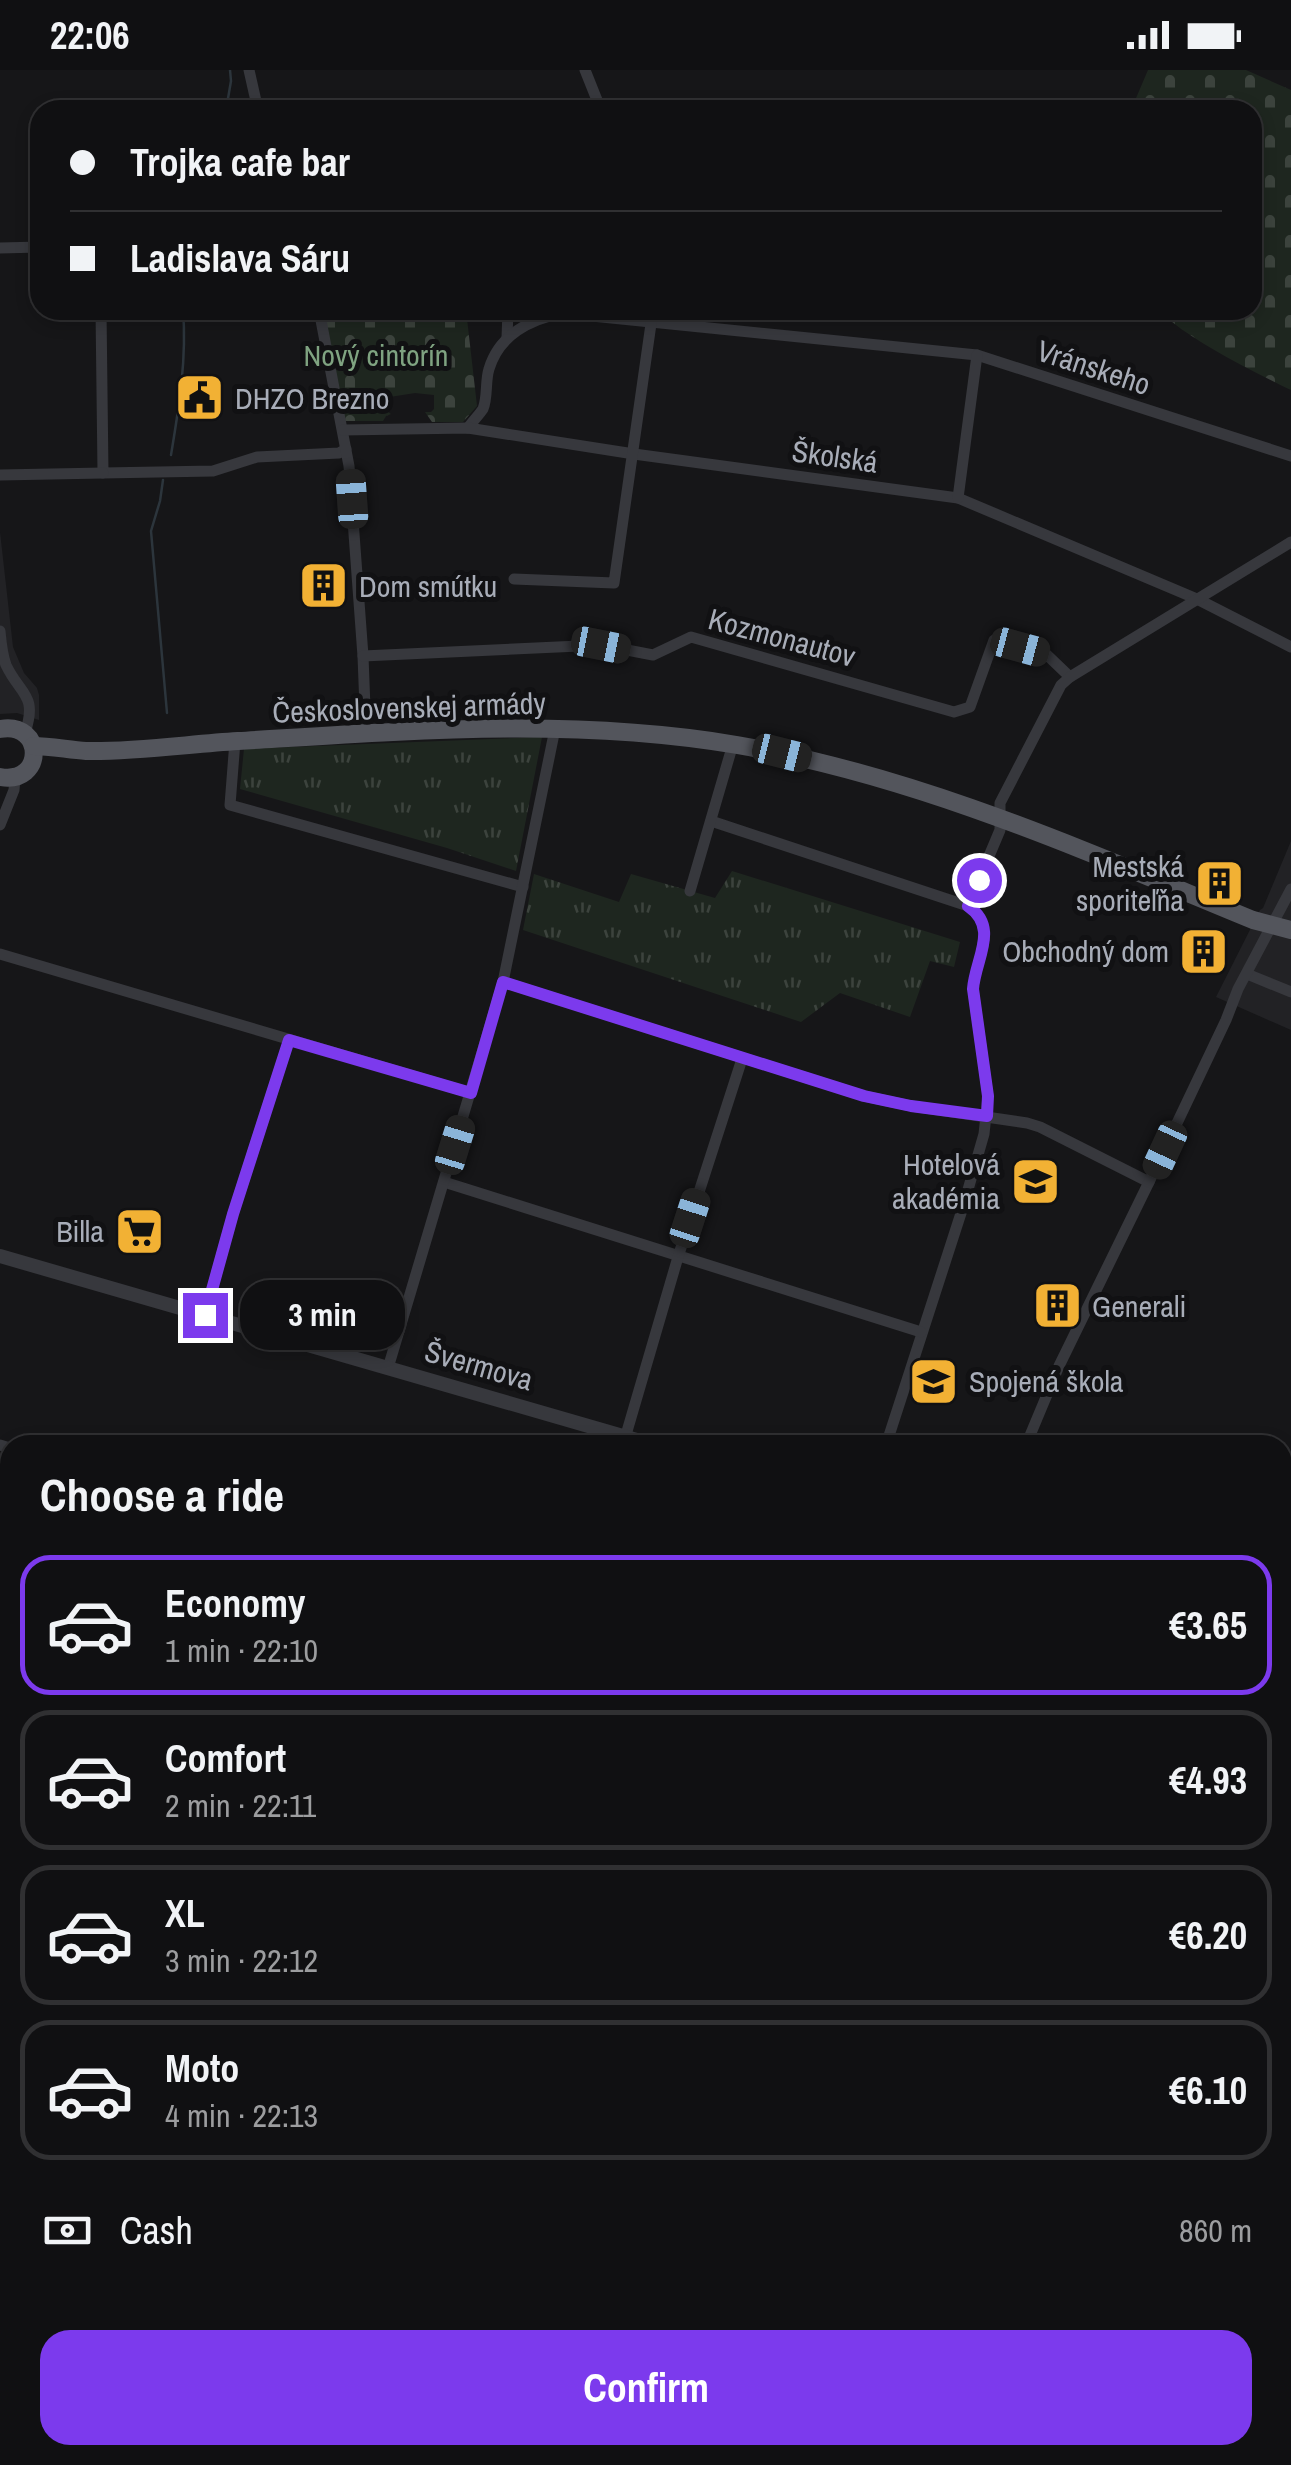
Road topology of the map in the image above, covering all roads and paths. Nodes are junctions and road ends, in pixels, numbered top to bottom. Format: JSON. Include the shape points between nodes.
{"nodes":[{"id":1,"x":250,"y":70,"type":"edge"},
{"id":2,"x":586,"y":70,"type":"edge"},
{"id":3,"x":256,"y":100,"type":"edge"},
{"id":4,"x":597,"y":100,"type":"edge"},
{"id":5,"x":30,"y":247,"type":"edge"},
{"id":6,"x":0,"y":248,"type":"edge"},
{"id":7,"x":101,"y":320,"type":"edge"},
{"id":8,"x":321,"y":320,"type":"edge"},
{"id":9,"x":508,"y":320,"type":"edge"},
{"id":10,"x":534,"y":320,"type":"edge"},
{"id":11,"x":652,"y":320,"type":"edge"},
{"id":12,"x":694,"y":320,"type":"edge"},
{"id":13,"x":508,"y":338,"type":"junction"},
{"id":14,"x":977,"y":355,"type":"junction"},
{"id":15,"x":468,"y":428,"type":"junction"},
{"id":16,"x":343,"y":430,"type":"junction"},
{"id":17,"x":346,"y":449,"type":"junction"},
{"id":18,"x":634,"y":454,"type":"junction"},
{"id":19,"x":1291,"y":456,"type":"edge"},
{"id":20,"x":103,"y":474,"type":"junction"},
{"id":21,"x":0,"y":475,"type":"edge"},
{"id":22,"x":958,"y":498,"type":"junction"},
{"id":23,"x":1291,"y":542,"type":"edge"},
{"id":24,"x":514,"y":579,"type":"dead end"},
{"id":25,"x":1197,"y":599,"type":"junction"},
{"id":26,"x":0,"y":631,"type":"edge"},
{"id":27,"x":1291,"y":647,"type":"edge"},
{"id":28,"x":363,"y":656,"type":"junction"},
{"id":29,"x":1070,"y":677,"type":"junction"},
{"id":30,"x":555,"y":728,"type":"junction"},
{"id":31,"x":366,"y":734,"type":"junction"},
{"id":32,"x":21,"y":740,"type":"edge"},
{"id":33,"x":235,"y":741,"type":"junction"},
{"id":34,"x":733,"y":744,"type":"junction"},
{"id":35,"x":8,"y":778,"type":"edge"},
{"id":36,"x":1001,"y":817,"type":"junction"},
{"id":37,"x":711,"y":821,"type":"junction"},
{"id":38,"x":0,"y":824,"type":"edge"},
{"id":39,"x":523,"y":887,"type":"junction"},
{"id":40,"x":1291,"y":889,"type":"edge"},
{"id":41,"x":690,"y":891,"type":"dead end"},
{"id":42,"x":968,"y":906,"type":"junction"},
{"id":43,"x":1282,"y":928,"type":"edge"},
{"id":44,"x":0,"y":954,"type":"edge"},
{"id":45,"x":1247,"y":974,"type":"junction"},
{"id":46,"x":503,"y":982,"type":"junction"},
{"id":47,"x":1291,"y":992,"type":"edge"},
{"id":48,"x":289,"y":1040,"type":"junction"},
{"id":49,"x":742,"y":1059,"type":"junction"},
{"id":50,"x":471,"y":1093,"type":"junction"},
{"id":51,"x":987,"y":1116,"type":"junction"},
{"id":52,"x":444,"y":1182,"type":"junction"},
{"id":53,"x":1149,"y":1182,"type":"junction"},
{"id":54,"x":0,"y":1256,"type":"edge"},
{"id":55,"x":678,"y":1257,"type":"junction"},
{"id":56,"x":205,"y":1315,"type":"junction"},
{"id":57,"x":921,"y":1332,"type":"junction"},
{"id":58,"x":388,"y":1368,"type":"junction"},
{"id":59,"x":605,"y":1435,"type":"edge"},
{"id":60,"x":626,"y":1435,"type":"edge"},
{"id":61,"x":889,"y":1435,"type":"edge"},
{"id":62,"x":1030,"y":1435,"type":"edge"}],
"edges":[{"from":1,"to":3,"type":"street"},
{"from":2,"to":4,"type":"street"},
{"from":5,"to":6,"type":"street"},
{"from":7,"to":20,"type":"street"},
{"from":8,"to":16,"type":"street"},
{"from":9,"to":13,"type":"street"},
{"from":10,"to":13,"type":"street","name":"Vránskeho"},
{"from":11,"to":18,"type":"street"},
{"from":12,"to":14,"type":"street","name":"Vránskeho"},
{"from":13,"to":15,"type":"street","via":[[488,372],[483,408]]},
{"from":14,"to":19,"type":"street","name":"Vránskeho"},
{"from":14,"to":22,"type":"street"},
{"from":15,"to":16,"type":"street","name":"Školská"},
{"from":15,"to":18,"type":"street","name":"Školská"},
{"from":16,"to":17,"type":"street"},
{"from":17,"to":20,"type":"street","via":[[257,457],[214,471]]},
{"from":17,"to":28,"type":"street"},
{"from":18,"to":22,"type":"street","name":"Školská"},
{"from":18,"to":24,"type":"street","via":[[614,582]]},
{"from":20,"to":21,"type":"street"},
{"from":22,"to":25,"type":"street","name":"Školská"},
{"from":23,"to":25,"type":"street"},
{"from":25,"to":27,"type":"street","name":"Školská"},
{"from":25,"to":29,"type":"street"},
{"from":26,"to":32,"type":"street","via":[[5,662],[28,696]]},
{"from":28,"to":29,"type":"street","name":"Kozmonautov","via":[[601,645],[653,655],[691,637],[954,712],[970,707],[994,640],[1046,654]]},
{"from":28,"to":31,"type":"street"},
{"from":29,"to":36,"type":"street","via":[[1000,803]]},
{"from":30,"to":31,"type":"main road","name":"Československej armády"},
{"from":30,"to":34,"type":"main road","name":"Československej armády"},
{"from":30,"to":39,"type":"street"},
{"from":31,"to":33,"type":"main road","name":"Československej armády"},
{"from":32,"to":33,"type":"main road","name":"Československej armády","via":[[86,751]]},
{"from":32,"to":35,"type":"main road","via":[[27,771]]},
{"from":33,"to":39,"type":"street","via":[[230,805]]},
{"from":34,"to":36,"type":"main road","name":"Československej armády","via":[[874,776]]},
{"from":34,"to":37,"type":"street"},
{"from":35,"to":38,"type":"street","via":[[14,790]]},
{"from":36,"to":42,"type":"street"},
{"from":36,"to":43,"type":"main road","name":"Československej armády"},
{"from":37,"to":41,"type":"street"},
{"from":37,"to":42,"type":"street"},
{"from":39,"to":46,"type":"street"},
{"from":40,"to":43,"type":"street"},
{"from":42,"to":51,"type":"street","via":[[983,926],[973,989]]},
{"from":43,"to":45,"type":"street"},
{"from":44,"to":48,"type":"street"},
{"from":45,"to":47,"type":"street"},
{"from":45,"to":53,"type":"street"},
{"from":46,"to":49,"type":"street"},
{"from":46,"to":50,"type":"street"},
{"from":48,"to":50,"type":"street"},
{"from":48,"to":56,"type":"street"},
{"from":49,"to":51,"type":"street","via":[[875,1099]]},
{"from":49,"to":55,"type":"street"},
{"from":50,"to":52,"type":"street"},
{"from":51,"to":53,"type":"street","via":[[1040,1127]]},
{"from":51,"to":57,"type":"street"},
{"from":52,"to":55,"type":"street"},
{"from":52,"to":58,"type":"street"},
{"from":53,"to":62,"type":"street"},
{"from":54,"to":56,"type":"street","name":"Švermova"},
{"from":55,"to":57,"type":"street"},
{"from":55,"to":60,"type":"street"},
{"from":56,"to":58,"type":"street","name":"Švermova"},
{"from":57,"to":61,"type":"street"},
{"from":58,"to":59,"type":"street","name":"Švermova"}]}
